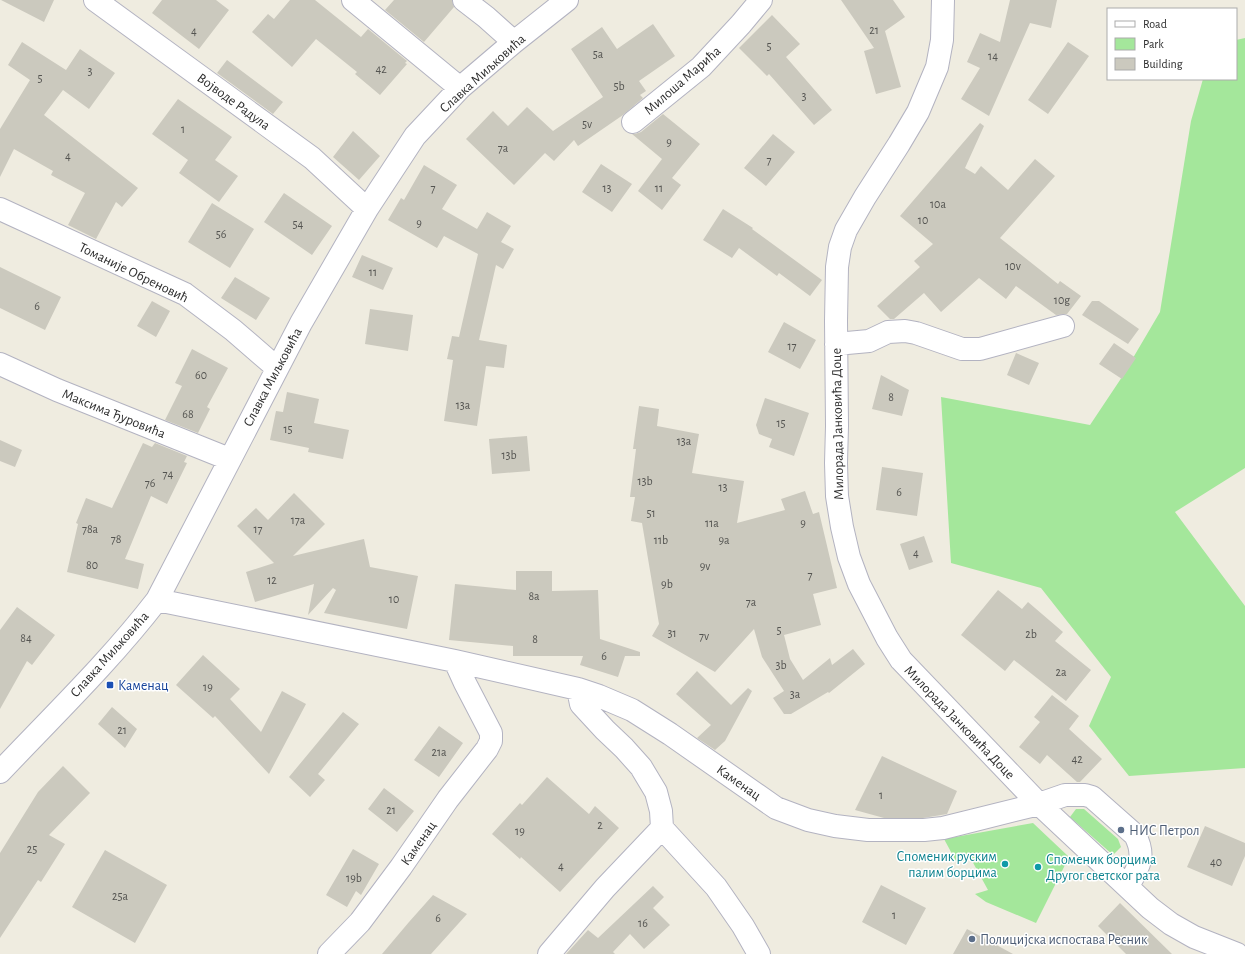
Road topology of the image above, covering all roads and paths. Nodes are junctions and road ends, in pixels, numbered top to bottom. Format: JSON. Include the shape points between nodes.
{"nodes":[{"id":1,"x":95,"y":0,"type":"edge"},
{"id":2,"x":353,"y":0,"type":"edge"},
{"id":3,"x":464,"y":0,"type":"edge"},
{"id":4,"x":567,"y":0,"type":"edge"},
{"id":5,"x":761,"y":0,"type":"edge"},
{"id":6,"x":942,"y":0,"type":"edge"},
{"id":7,"x":514,"y":42,"type":"junction"},
{"id":8,"x":460,"y":88,"type":"junction"},
{"id":9,"x":633,"y":122,"type":"dead end"},
{"id":10,"x":0,"y":209,"type":"edge"},
{"id":11,"x":367,"y":209,"type":"junction"},
{"id":12,"x":1063,"y":326,"type":"dead end"},
{"id":13,"x":836,"y":344,"type":"junction"},
{"id":14,"x":0,"y":364,"type":"edge"},
{"id":15,"x":277,"y":368,"type":"junction"},
{"id":16,"x":229,"y":459,"type":"junction"},
{"id":17,"x":157,"y":600,"type":"junction"},
{"id":18,"x":455,"y":661,"type":"junction"},
{"id":19,"x":578,"y":689,"type":"junction"},
{"id":20,"x":0,"y":772,"type":"edge"},
{"id":21,"x":1039,"y":804,"type":"junction"},
{"id":22,"x":662,"y":828,"type":"junction"},
{"id":23,"x":1128,"y":886,"type":"junction"},
{"id":24,"x":1192,"y":946,"type":"edge"},
{"id":25,"x":329,"y":954,"type":"edge"},
{"id":26,"x":549,"y":954,"type":"edge"},
{"id":27,"x":759,"y":954,"type":"edge"},
{"id":28,"x":1237,"y":954,"type":"edge"}],
"edges":[{"from":1,"to":11,"type":"street","name":"Војводе Радула","via":[[312,158]]},
{"from":2,"to":8,"type":"street"},
{"from":3,"to":7,"type":"street"},
{"from":4,"to":7,"type":"street","name":"Славка Миљковића"},
{"from":5,"to":9,"type":"street","name":"Милоша Марића","via":[[701,67]]},
{"from":6,"to":13,"type":"street","name":"Милорада Јанковића Доце","via":[[942,40],[937,67],[918,112],[865,197],[846,230],[840,247],[837,267]]},
{"from":7,"to":8,"type":"street","name":"Славка Миљковића"},
{"from":8,"to":11,"type":"street","name":"Славка Миљковића","via":[[415,136]]},
{"from":10,"to":15,"type":"street","name":"Томаније Обреновић","via":[[185,294],[233,330]]},
{"from":11,"to":15,"type":"street","name":"Славка Миљковића"},
{"from":12,"to":13,"type":"street","via":[[980,349],[962,350],[905,331],[888,332],[869,341]]},
{"from":13,"to":21,"type":"street","name":"Милорада Јанковића Доце","via":[[837,496],[847,550],[859,584],[901,660]]},
{"from":14,"to":16,"type":"street","name":"Максима Ђуровића","via":[[57,390]]},
{"from":15,"to":16,"type":"street","name":"Славка Миљковића"},
{"from":16,"to":17,"type":"street","name":"Славка Миљковића"},
{"from":17,"to":18,"type":"street","name":"Каменац"},
{"from":17,"to":20,"type":"street","name":"Славка Миљковића","via":[[116,650]]},
{"from":18,"to":19,"type":"street","name":"Каменац"},
{"from":18,"to":25,"type":"street","name":"Каменац","via":[[487,723],[491,741],[360,922]]},
{"from":19,"to":21,"type":"street","name":"Каменац","via":[[632,710],[776,808],[808,820],[868,830],[924,830],[943,828]]},
{"from":19,"to":22,"type":"street","via":[[582,704],[641,767],[656,792]]},
{"from":21,"to":23,"type":"street","name":"Милорада Јанковића Доце"},
{"from":21,"to":23,"type":"street","name":"Каменац","via":[[1065,795],[1092,797],[1135,835],[1141,848],[1141,855],[1137,870]]},
{"from":22,"to":26,"type":"street","via":[[604,888]]},
{"from":22,"to":27,"type":"street","via":[[716,887]]},
{"from":23,"to":24,"type":"street","name":"Милорада Јанковића Доце"},
{"from":24,"to":28,"type":"street","name":"Милорада Јанковића Доце"}]}
